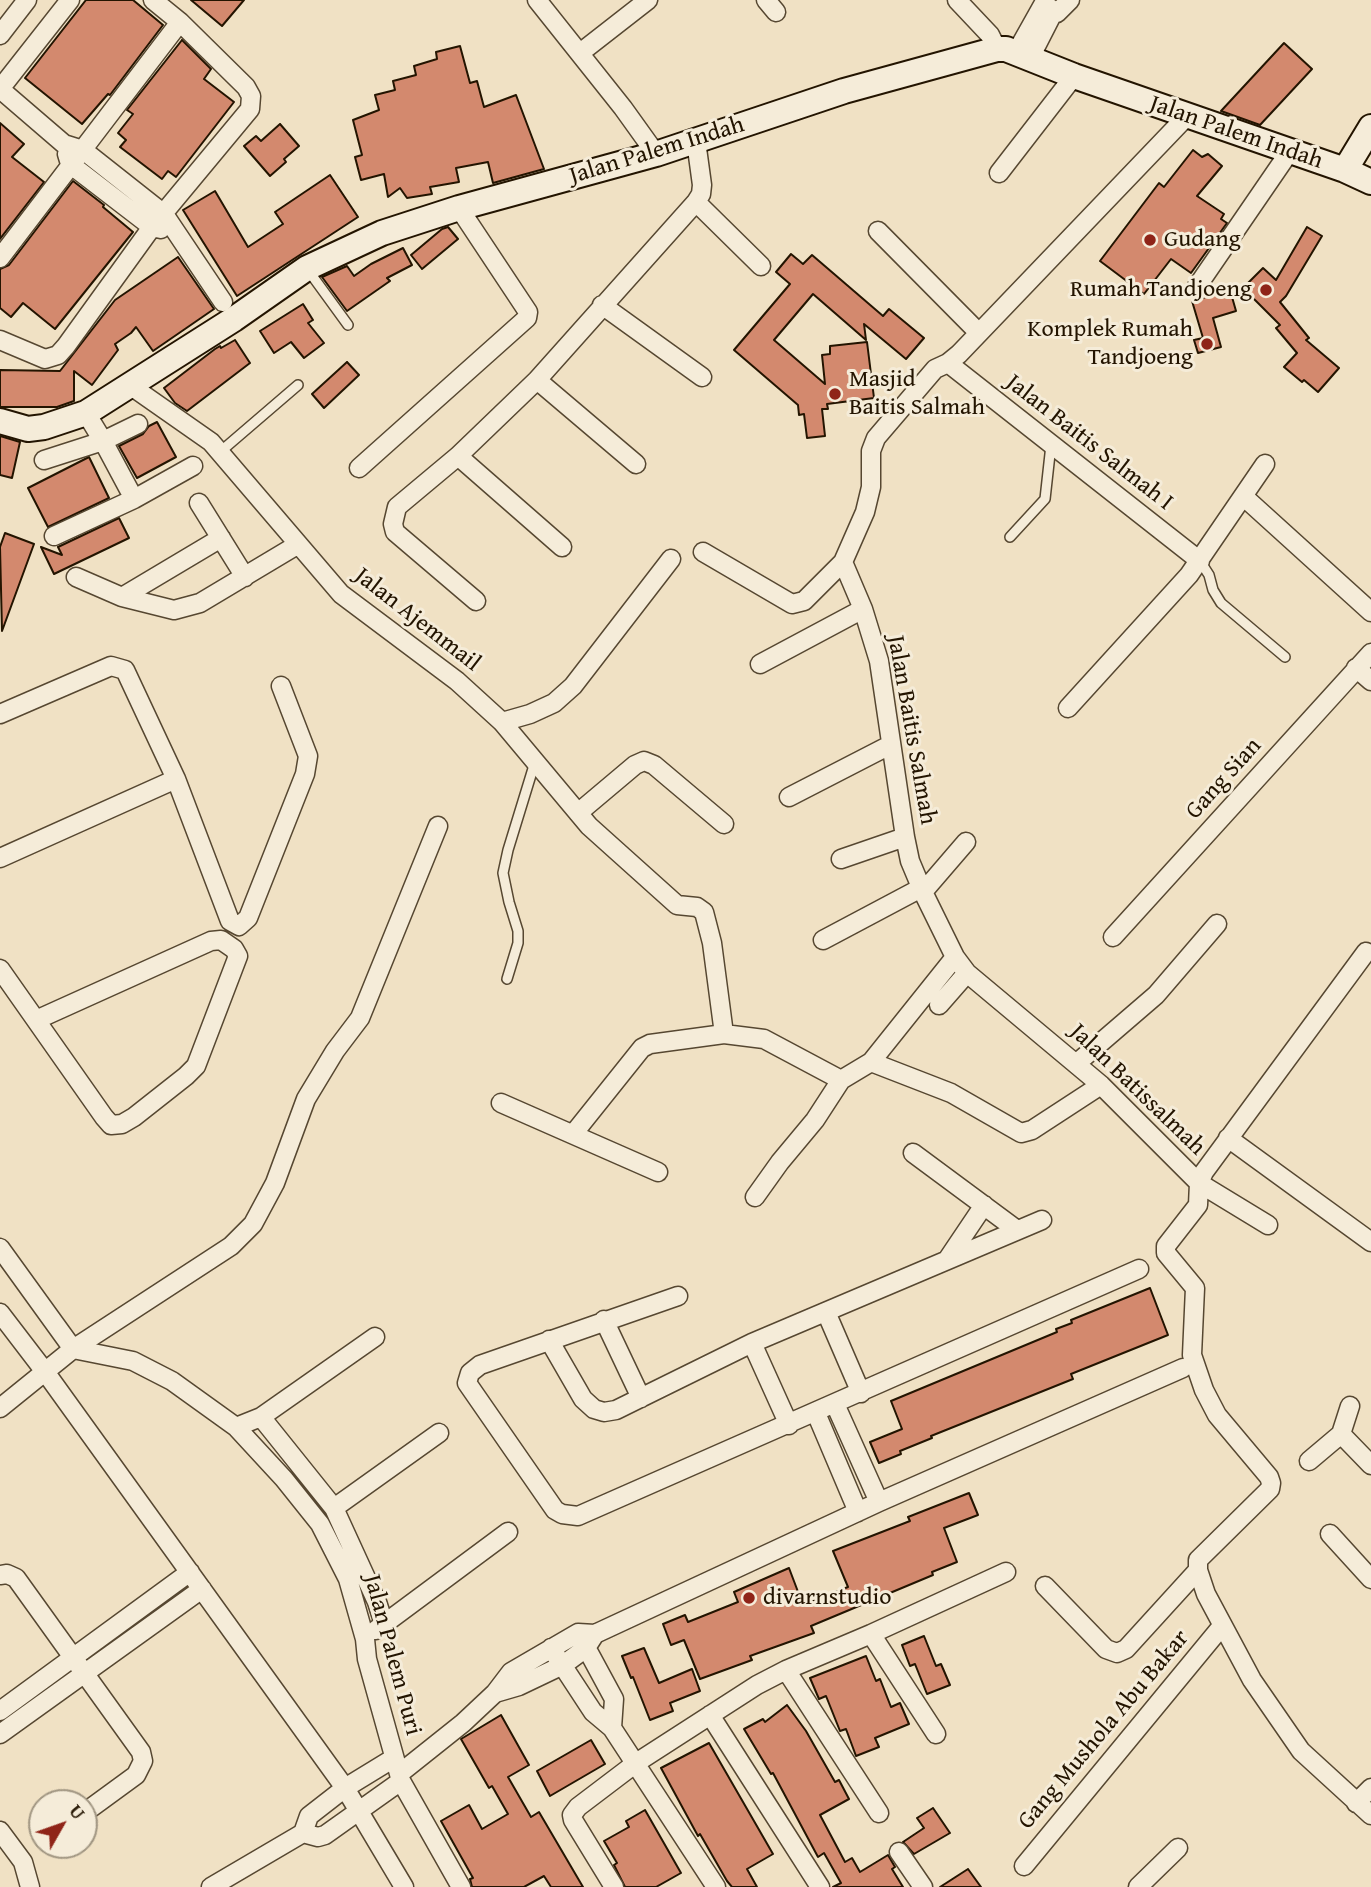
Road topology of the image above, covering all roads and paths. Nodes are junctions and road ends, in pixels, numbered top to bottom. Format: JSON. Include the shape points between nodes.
{"nodes":[{"id":1,"x":27,"y":0,"type":"edge"},
{"id":2,"x":70,"y":0,"type":"edge"},
{"id":3,"x":153,"y":0,"type":"edge"},
{"id":4,"x":537,"y":0,"type":"edge"},
{"id":5,"x":648,"y":0,"type":"edge"},
{"id":6,"x":957,"y":0,"type":"edge"},
{"id":7,"x":1070,"y":0,"type":"edge"},
{"id":8,"x":1046,"y":5,"type":"edge"},
{"id":9,"x":180,"y":22,"type":"junction"},
{"id":10,"x":0,"y":35,"type":"edge"},
{"id":11,"x":580,"y":53,"type":"junction"},
{"id":12,"x":1014,"y":53,"type":"junction"},
{"id":13,"x":1074,"y":76,"type":"junction"},
{"id":14,"x":2,"y":94,"type":"edge"},
{"id":15,"x":1187,"y":116,"type":"junction"},
{"id":16,"x":1371,"y":127,"type":"edge"},
{"id":17,"x":696,"y":141,"type":"junction"},
{"id":18,"x":64,"y":144,"type":"junction"},
{"id":19,"x":83,"y":150,"type":"junction"},
{"id":20,"x":1290,"y":151,"type":"junction"},
{"id":21,"x":656,"y":154,"type":"junction"},
{"id":22,"x":70,"y":164,"type":"junction"},
{"id":23,"x":1345,"y":170,"type":"junction"},
{"id":24,"x":999,"y":173,"type":"dead end"},
{"id":25,"x":1371,"y":182,"type":"edge"},
{"id":26,"x":696,"y":202,"type":"junction"},
{"id":27,"x":459,"y":208,"type":"junction"},
{"id":28,"x":158,"y":220,"type":"junction"},
{"id":29,"x":878,"y":231,"type":"dead end"},
{"id":30,"x":0,"y":258,"type":"edge"},
{"id":31,"x":761,"y":266,"type":"dead end"},
{"id":32,"x":307,"y":268,"type":"junction"},
{"id":33,"x":1196,"y":288,"type":"dead end"},
{"id":34,"x":223,"y":302,"type":"dead end"},
{"id":35,"x":602,"y":305,"type":"junction"},
{"id":36,"x":348,"y":325,"type":"dead end"},
{"id":37,"x":978,"y":332,"type":"junction"},
{"id":38,"x":1,"y":340,"type":"edge"},
{"id":39,"x":948,"y":363,"type":"junction"},
{"id":40,"x":702,"y":377,"type":"dead end"},
{"id":41,"x":537,"y":380,"type":"junction"},
{"id":42,"x":298,"y":385,"type":"dead end"},
{"id":43,"x":131,"y":386,"type":"junction"},
{"id":44,"x":86,"y":413,"type":"junction"},
{"id":45,"x":0,"y":421,"type":"edge"},
{"id":46,"x":138,"y":424,"type":"dead end"},
{"id":47,"x":103,"y":441,"type":"junction"},
{"id":48,"x":1051,"y":445,"type":"junction"},
{"id":49,"x":220,"y":452,"type":"junction"},
{"id":50,"x":458,"y":456,"type":"junction"},
{"id":51,"x":44,"y":460,"type":"dead end"},
{"id":52,"x":636,"y":464,"type":"dead end"},
{"id":53,"x":1265,"y":464,"type":"dead end"},
{"id":54,"x":193,"y":466,"type":"dead end"},
{"id":55,"x":359,"y":468,"type":"dead end"},
{"id":56,"x":1243,"y":496,"type":"junction"},
{"id":57,"x":134,"y":499,"type":"junction"},
{"id":58,"x":198,"y":503,"type":"dead end"},
{"id":59,"x":54,"y":536,"type":"dead end"},
{"id":60,"x":1010,"y":537,"type":"dead end"},
{"id":61,"x":221,"y":538,"type":"junction"},
{"id":62,"x":298,"y":545,"type":"junction"},
{"id":63,"x":562,"y":547,"type":"dead end"},
{"id":64,"x":703,"y":552,"type":"dead end"},
{"id":65,"x":671,"y":559,"type":"dead end"},
{"id":66,"x":1200,"y":561,"type":"junction"},
{"id":67,"x":843,"y":562,"type":"junction"},
{"id":68,"x":245,"y":576,"type":"junction"},
{"id":69,"x":76,"y":577,"type":"dead end"},
{"id":70,"x":122,"y":597,"type":"junction"},
{"id":71,"x":476,"y":601,"type":"dead end"},
{"id":72,"x":863,"y":609,"type":"junction"},
{"id":73,"x":1371,"y":612,"type":"edge"},
{"id":74,"x":1371,"y":653,"type":"edge"},
{"id":75,"x":1285,"y":657,"type":"dead end"},
{"id":76,"x":760,"y":664,"type":"dead end"},
{"id":77,"x":1356,"y":668,"type":"junction"},
{"id":78,"x":1371,"y":681,"type":"edge"},
{"id":79,"x":281,"y":686,"type":"dead end"},
{"id":80,"x":1068,"y":708,"type":"dead end"},
{"id":81,"x":0,"y":714,"type":"edge"},
{"id":82,"x":502,"y":722,"type":"junction"},
{"id":83,"x":890,"y":745,"type":"junction"},
{"id":84,"x":536,"y":760,"type":"junction"},
{"id":85,"x":176,"y":779,"type":"junction"},
{"id":86,"x":789,"y":797,"type":"dead end"},
{"id":87,"x":579,"y":813,"type":"junction"},
{"id":88,"x":723,"y":824,"type":"dead end"},
{"id":89,"x":439,"y":826,"type":"dead end"},
{"id":90,"x":905,"y":837,"type":"junction"},
{"id":91,"x":966,"y":842,"type":"dead end"},
{"id":92,"x":0,"y":858,"type":"edge"},
{"id":93,"x":841,"y":859,"type":"dead end"},
{"id":94,"x":922,"y":890,"type":"junction"},
{"id":95,"x":1217,"y":925,"type":"dead end"},
{"id":96,"x":1113,"y":937,"type":"dead end"},
{"id":97,"x":823,"y":940,"type":"dead end"},
{"id":98,"x":1366,"y":952,"type":"dead end"},
{"id":99,"x":955,"y":957,"type":"junction"},
{"id":100,"x":0,"y":969,"type":"edge"},
{"id":101,"x":967,"y":973,"type":"junction"},
{"id":102,"x":507,"y":979,"type":"dead end"},
{"id":103,"x":939,"y":1005,"type":"dead end"},
{"id":104,"x":36,"y":1020,"type":"junction"},
{"id":105,"x":724,"y":1034,"type":"junction"},
{"id":106,"x":871,"y":1062,"type":"junction"},
{"id":107,"x":1077,"y":1063,"type":"junction"},
{"id":108,"x":841,"y":1080,"type":"junction"},
{"id":109,"x":1101,"y":1085,"type":"junction"},
{"id":110,"x":501,"y":1103,"type":"dead end"},
{"id":111,"x":574,"y":1133,"type":"junction"},
{"id":112,"x":1228,"y":1138,"type":"junction"},
{"id":113,"x":913,"y":1153,"type":"dead end"},
{"id":114,"x":658,"y":1172,"type":"dead end"},
{"id":115,"x":1199,"y":1184,"type":"junction"},
{"id":116,"x":755,"y":1197,"type":"dead end"},
{"id":117,"x":984,"y":1205,"type":"junction"},
{"id":118,"x":1042,"y":1220,"type":"dead end"},
{"id":119,"x":1268,"y":1225,"type":"dead end"},
{"id":120,"x":1017,"y":1230,"type":"junction"},
{"id":121,"x":1371,"y":1242,"type":"edge"},
{"id":122,"x":0,"y":1248,"type":"edge"},
{"id":123,"x":947,"y":1260,"type":"junction"},
{"id":124,"x":1139,"y":1269,"type":"dead end"},
{"id":125,"x":678,"y":1296,"type":"dead end"},
{"id":126,"x":826,"y":1312,"type":"junction"},
{"id":127,"x":0,"y":1313,"type":"edge"},
{"id":128,"x":604,"y":1320,"type":"junction"},
{"id":129,"x":375,"y":1337,"type":"dead end"},
{"id":130,"x":549,"y":1340,"type":"junction"},
{"id":131,"x":752,"y":1343,"type":"junction"},
{"id":132,"x":74,"y":1349,"type":"junction"},
{"id":133,"x":1183,"y":1368,"type":"dead end"},
{"id":134,"x":46,"y":1373,"type":"junction"},
{"id":135,"x":861,"y":1393,"type":"junction"},
{"id":136,"x":640,"y":1398,"type":"junction"},
{"id":137,"x":835,"y":1404,"type":"junction"},
{"id":138,"x":1350,"y":1406,"type":"dead end"},
{"id":139,"x":0,"y":1408,"type":"edge"},
{"id":140,"x":816,"y":1413,"type":"junction"},
{"id":141,"x":261,"y":1417,"type":"junction"},
{"id":142,"x":789,"y":1424,"type":"junction"},
{"id":143,"x":236,"y":1427,"type":"junction"},
{"id":144,"x":439,"y":1433,"type":"dead end"},
{"id":145,"x":1341,"y":1434,"type":"junction"},
{"id":146,"x":1309,"y":1461,"type":"dead end"},
{"id":147,"x":1371,"y":1465,"type":"edge"},
{"id":148,"x":879,"y":1503,"type":"junction"},
{"id":149,"x":334,"y":1508,"type":"junction"},
{"id":150,"x":858,"y":1512,"type":"junction"},
{"id":151,"x":508,"y":1532,"type":"dead end"},
{"id":152,"x":1330,"y":1534,"type":"dead end"},
{"id":153,"x":1198,"y":1570,"type":"junction"},
{"id":154,"x":190,"y":1572,"type":"junction"},
{"id":155,"x":1006,"y":1572,"type":"dead end"},
{"id":156,"x":0,"y":1575,"type":"edge"},
{"id":157,"x":1371,"y":1578,"type":"edge"},
{"id":158,"x":1045,"y":1586,"type":"dead end"},
{"id":159,"x":202,"y":1589,"type":"junction"},
{"id":160,"x":384,"y":1624,"type":"junction"},
{"id":161,"x":1222,"y":1626,"type":"junction"},
{"id":162,"x":871,"y":1634,"type":"junction"},
{"id":163,"x":586,"y":1638,"type":"junction"},
{"id":164,"x":365,"y":1639,"type":"junction"},
{"id":165,"x":551,"y":1648,"type":"junction"},
{"id":166,"x":74,"y":1657,"type":"junction"},
{"id":167,"x":563,"y":1665,"type":"junction"},
{"id":168,"x":786,"y":1670,"type":"junction"},
{"id":169,"x":86,"y":1673,"type":"junction"},
{"id":170,"x":495,"y":1693,"type":"junction"},
{"id":171,"x":0,"y":1711,"type":"edge"},
{"id":172,"x":710,"y":1715,"type":"junction"},
{"id":173,"x":612,"y":1728,"type":"junction"},
{"id":174,"x":0,"y":1734,"type":"edge"},
{"id":175,"x":936,"y":1734,"type":"dead end"},
{"id":176,"x":636,"y":1763,"type":"junction"},
{"id":177,"x":398,"y":1771,"type":"junction"},
{"id":178,"x":345,"y":1788,"type":"junction"},
{"id":179,"x":1371,"y":1788,"type":"edge"},
{"id":180,"x":98,"y":1803,"type":"edge"},
{"id":181,"x":1356,"y":1803,"type":"junction"},
{"id":182,"x":360,"y":1811,"type":"junction"},
{"id":183,"x":879,"y":1813,"type":"dead end"},
{"id":184,"x":1371,"y":1815,"type":"edge"},
{"id":185,"x":0,"y":1831,"type":"edge"},
{"id":186,"x":303,"y":1833,"type":"junction"},
{"id":187,"x":1178,"y":1848,"type":"dead end"},
{"id":188,"x":899,"y":1852,"type":"dead end"},
{"id":189,"x":1024,"y":1866,"type":"dead end"},
{"id":190,"x":30,"y":1887,"type":"edge"},
{"id":191,"x":211,"y":1887,"type":"edge"},
{"id":192,"x":404,"y":1887,"type":"edge"},
{"id":193,"x":461,"y":1887,"type":"edge"},
{"id":194,"x":614,"y":1887,"type":"edge"},
{"id":195,"x":716,"y":1887,"type":"edge"},
{"id":196,"x":820,"y":1887,"type":"edge"},
{"id":197,"x":923,"y":1887,"type":"edge"},
{"id":198,"x":1138,"y":1887,"type":"edge"}],
"edges":[{"from":1,"to":10,"type":"street"},
{"from":2,"to":14,"type":"street"},
{"from":3,"to":9,"type":"street"},
{"from":4,"to":11,"type":"street"},
{"from":5,"to":11,"type":"street"},
{"from":6,"to":12,"type":"street"},
{"from":7,"to":8,"type":"street","via":[[1060,13]]},
{"from":8,"to":12,"type":"street"},
{"from":9,"to":19,"type":"street"},
{"from":9,"to":28,"type":"street","via":[[246,87],[251,103]]},
{"from":11,"to":21,"type":"street"},
{"from":12,"to":13,"type":"street","name":"Jalan Palem Indah"},
{"from":12,"to":17,"type":"street","name":"Jalan Palem Indah","via":[[844,91]]},
{"from":13,"to":15,"type":"street","name":"Jalan Palem Indah"},
{"from":13,"to":24,"type":"street"},
{"from":14,"to":18,"type":"street"},
{"from":15,"to":20,"type":"street","name":"Jalan Palem Indah"},
{"from":15,"to":37,"type":"street"},
{"from":16,"to":23,"type":"street"},
{"from":17,"to":21,"type":"street","name":"Jalan Palem Indah"},
{"from":17,"to":26,"type":"street","via":[[702,186]]},
{"from":18,"to":19,"type":"street"},
{"from":18,"to":22,"type":"street"},
{"from":19,"to":22,"type":"street"},
{"from":19,"to":28,"type":"street"},
{"from":20,"to":23,"type":"street","name":"Jalan Palem Indah"},
{"from":20,"to":33,"type":"street"},
{"from":21,"to":27,"type":"street","name":"Jalan Palem Indah"},
{"from":22,"to":28,"type":"street"},
{"from":22,"to":30,"type":"street"},
{"from":23,"to":25,"type":"street","name":"Jalan Palem Indah"},
{"from":26,"to":31,"type":"street"},
{"from":26,"to":35,"type":"street"},
{"from":27,"to":32,"type":"street","name":"Jalan Palem Indah","via":[[382,233]]},
{"from":27,"to":55,"type":"street","via":[[528,312],[527,318]]},
{"from":28,"to":34,"type":"street","via":[[174,231]]},
{"from":28,"to":38,"type":"street","via":[[58,355],[45,359]]},
{"from":29,"to":37,"type":"street"},
{"from":32,"to":36,"type":"lane"},
{"from":32,"to":43,"type":"street","name":"Jalan Palem Indah"},
{"from":35,"to":40,"type":"street"},
{"from":35,"to":41,"type":"street"},
{"from":37,"to":39,"type":"street"},
{"from":39,"to":48,"type":"street","name":"Jalan Baitis Salmah I"},
{"from":39,"to":67,"type":"street","via":[[935,369],[876,438],[865,512]]},
{"from":41,"to":50,"type":"street"},
{"from":41,"to":52,"type":"street"},
{"from":42,"to":49,"type":"lane"},
{"from":43,"to":44,"type":"street","name":"Jalan Palem Indah"},
{"from":43,"to":49,"type":"street","name":"Jalan Ajemmail"},
{"from":44,"to":45,"type":"street","name":"Jalan Palem Indah","via":[[28,429]]},
{"from":44,"to":47,"type":"street"},
{"from":46,"to":47,"type":"street"},
{"from":47,"to":51,"type":"street"},
{"from":47,"to":57,"type":"street"},
{"from":48,"to":60,"type":"lane","via":[[1045,499]]},
{"from":48,"to":66,"type":"street","name":"Jalan Baitis Salmah I"},
{"from":49,"to":62,"type":"street","name":"Jalan Ajemmail"},
{"from":50,"to":63,"type":"street"},
{"from":50,"to":71,"type":"street","via":[[397,507],[393,524],[395,532]]},
{"from":53,"to":56,"type":"street"},
{"from":54,"to":57,"type":"street"},
{"from":56,"to":66,"type":"street"},
{"from":56,"to":73,"type":"street"},
{"from":57,"to":59,"type":"street"},
{"from":58,"to":61,"type":"street"},
{"from":61,"to":68,"type":"street"},
{"from":61,"to":70,"type":"street"},
{"from":62,"to":68,"type":"street"},
{"from":62,"to":82,"type":"street","name":"Jalan Ajemmail","via":[[341,594],[457,681]]},
{"from":64,"to":67,"type":"street","via":[[792,604],[804,601]]},
{"from":65,"to":82,"type":"street","via":[[573,686],[554,703]]},
{"from":66,"to":75,"type":"lane","via":[[1221,603]]},
{"from":66,"to":80,"type":"street"},
{"from":67,"to":72,"type":"street","name":"Jalan Baitis Salmah"},
{"from":68,"to":70,"type":"street","via":[[200,603],[174,610]]},
{"from":69,"to":70,"type":"street"},
{"from":72,"to":76,"type":"street"},
{"from":72,"to":83,"type":"street","name":"Jalan Baitis Salmah","via":[[879,661]]},
{"from":74,"to":77,"type":"street","name":"Gang Sian"},
{"from":77,"to":78,"type":"street"},
{"from":77,"to":96,"type":"street","name":"Gang Sian"},
{"from":79,"to":85,"type":"street","via":[[308,756],[305,775],[248,918],[239,926],[230,921]]},
{"from":81,"to":85,"type":"street","via":[[111,666],[118,667],[125,670]]},
{"from":82,"to":84,"type":"street","name":"Jalan Ajemmail"},
{"from":83,"to":86,"type":"street"},
{"from":83,"to":90,"type":"street","name":"Jalan Baitis Salmah"},
{"from":84,"to":87,"type":"street","name":"Jalan Ajemmail"},
{"from":84,"to":102,"type":"lane","via":[[503,873],[518,931]]},
{"from":85,"to":92,"type":"street"},
{"from":87,"to":88,"type":"street","via":[[643,761],[654,765]]},
{"from":87,"to":105,"type":"street","name":"Jalan Ajemmail","via":[[668,898],[704,912]]},
{"from":89,"to":132,"type":"street","via":[[360,1018],[306,1099],[275,1183],[253,1224],[215,1258]]},
{"from":90,"to":93,"type":"street"},
{"from":90,"to":94,"type":"street","name":"Jalan Baitis Salmah"},
{"from":91,"to":94,"type":"street"},
{"from":94,"to":97,"type":"street"},
{"from":94,"to":99,"type":"street","name":"Jalan Baitis Salmah"},
{"from":95,"to":107,"type":"street","via":[[1156,995]]},
{"from":98,"to":112,"type":"street"},
{"from":99,"to":101,"type":"street","name":"Jalan Baitis Salmah"},
{"from":99,"to":106,"type":"street"},
{"from":100,"to":104,"type":"street"},
{"from":101,"to":103,"type":"street"},
{"from":101,"to":107,"type":"street","name":"Jalan Batissalmah"},
{"from":104,"to":104,"type":"street","via":[[211,941],[221,940],[238,956],[196,1066],[122,1124],[111,1125],[104,1117]]},
{"from":105,"to":108,"type":"street","via":[[764,1039]]},
{"from":105,"to":111,"type":"street","via":[[642,1048]]},
{"from":106,"to":108,"type":"street"},
{"from":106,"to":109,"type":"street","via":[[951,1093],[1021,1133]]},
{"from":107,"to":109,"type":"street","name":"Jalan Batissalmah"},
{"from":108,"to":116,"type":"street"},
{"from":109,"to":115,"type":"street","name":"Jalan Batissalmah"},
{"from":110,"to":111,"type":"street"},
{"from":111,"to":114,"type":"street"},
{"from":112,"to":115,"type":"street"},
{"from":112,"to":121,"type":"street"},
{"from":113,"to":117,"type":"street"},
{"from":115,"to":119,"type":"street"},
{"from":115,"to":153,"type":"street","name":"Jalan Batissalmah","via":[[1198,1205],[1166,1246],[1166,1253],[1195,1288],[1192,1355],[1204,1390],[1217,1415],[1271,1483],[1202,1554]]},
{"from":117,"to":120,"type":"street"},
{"from":117,"to":123,"type":"street"},
{"from":118,"to":120,"type":"street"},
{"from":120,"to":123,"type":"street"},
{"from":122,"to":132,"type":"street"},
{"from":123,"to":126,"type":"street"},
{"from":124,"to":135,"type":"street"},
{"from":125,"to":128,"type":"street"},
{"from":126,"to":131,"type":"street"},
{"from":126,"to":135,"type":"street"},
{"from":127,"to":134,"type":"street"},
{"from":128,"to":130,"type":"street"},
{"from":128,"to":136,"type":"street"},
{"from":129,"to":141,"type":"street"},
{"from":130,"to":136,"type":"street","via":[[583,1399],[594,1409],[616,1410]]},
{"from":130,"to":142,"type":"street","via":[[480,1365],[467,1383],[562,1514],[578,1516]]},
{"from":131,"to":136,"type":"street"},
{"from":131,"to":142,"type":"street"},
{"from":132,"to":134,"type":"street"},
{"from":132,"to":143,"type":"street","name":"Jalan Palem Puri","via":[[133,1361],[172,1381]]},
{"from":133,"to":148,"type":"street"},
{"from":134,"to":139,"type":"street"},
{"from":134,"to":154,"type":"street"},
{"from":135,"to":137,"type":"street"},
{"from":137,"to":140,"type":"street"},
{"from":137,"to":148,"type":"street"},
{"from":138,"to":145,"type":"street"},
{"from":140,"to":142,"type":"street"},
{"from":140,"to":150,"type":"street"},
{"from":141,"to":143,"type":"street"},
{"from":141,"to":149,"type":"street"},
{"from":143,"to":164,"type":"street","name":"Jalan Palem Puri","via":[[320,1524],[348,1579]]},
{"from":144,"to":149,"type":"street"},
{"from":145,"to":146,"type":"street"},
{"from":145,"to":147,"type":"street"},
{"from":148,"to":150,"type":"street"},
{"from":149,"to":160,"type":"street"},
{"from":150,"to":163,"type":"street"},
{"from":151,"to":160,"type":"street"},
{"from":152,"to":157,"type":"street"},
{"from":153,"to":158,"type":"street","name":"Gang Mushola Abu Bakar","via":[[1118,1653],[1106,1649]]},
{"from":153,"to":161,"type":"street"},
{"from":154,"to":159,"type":"street"},
{"from":154,"to":166,"type":"street"},
{"from":155,"to":162,"type":"street"},
{"from":156,"to":166,"type":"street","via":[[16,1578]]},
{"from":159,"to":169,"type":"street"},
{"from":159,"to":178,"type":"street"},
{"from":160,"to":164,"type":"street"},
{"from":161,"to":181,"type":"street","via":[[1301,1751]]},
{"from":161,"to":189,"type":"street","name":"Gang Mushola Abu Bakar"},
{"from":162,"to":168,"type":"street"},
{"from":162,"to":175,"type":"street"},
{"from":163,"to":165,"type":"street"},
{"from":163,"to":167,"type":"street"},
{"from":163,"to":173,"type":"street","via":[[614,1699]]},
{"from":164,"to":177,"type":"street","name":"Jalan Palem Puri"},
{"from":165,"to":167,"type":"street"},
{"from":165,"to":170,"type":"street","via":[[511,1672]]},
{"from":166,"to":169,"type":"street"},
{"from":166,"to":171,"type":"street"},
{"from":167,"to":170,"type":"street"},
{"from":167,"to":173,"type":"street","via":[[593,1712]]},
{"from":168,"to":172,"type":"street"},
{"from":168,"to":183,"type":"street"},
{"from":169,"to":174,"type":"street"},
{"from":169,"to":180,"type":"street","via":[[143,1761],[136,1775]]},
{"from":170,"to":177,"type":"street","via":[[446,1737]]},
{"from":172,"to":176,"type":"street"},
{"from":172,"to":196,"type":"street"},
{"from":173,"to":176,"type":"street"},
{"from":176,"to":194,"type":"street","via":[[572,1815]]},
{"from":176,"to":195,"type":"street"},
{"from":177,"to":178,"type":"street"},
{"from":177,"to":182,"type":"street"},
{"from":177,"to":193,"type":"street","name":"Jalan Palem Puri"},
{"from":178,"to":182,"type":"street"},
{"from":178,"to":186,"type":"street","via":[[309,1816]]},
{"from":179,"to":181,"type":"street"},
{"from":181,"to":184,"type":"street"},
{"from":182,"to":186,"type":"street","via":[[325,1835]]},
{"from":182,"to":192,"type":"street"},
{"from":185,"to":190,"type":"street","via":[[23,1862]]},
{"from":186,"to":191,"type":"street"},
{"from":187,"to":198,"type":"street"},
{"from":188,"to":197,"type":"street"}]}
